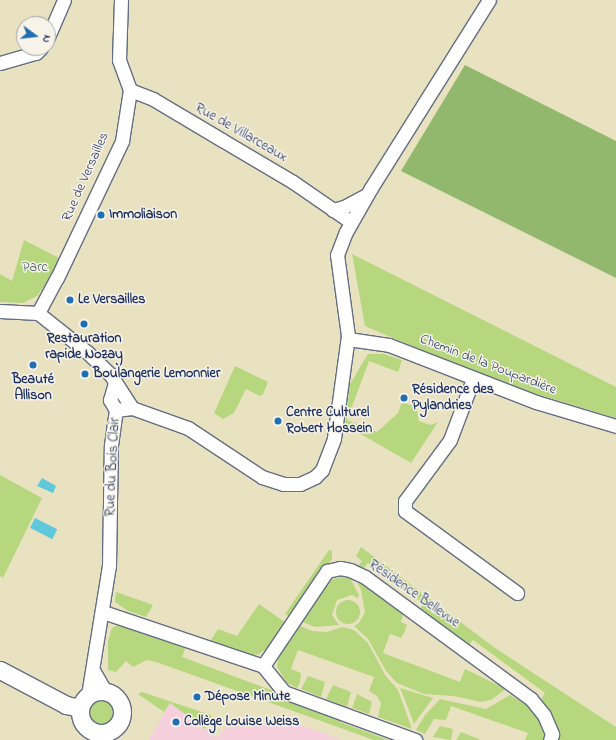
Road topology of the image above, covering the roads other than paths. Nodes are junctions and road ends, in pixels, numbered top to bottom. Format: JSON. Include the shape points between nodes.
{"nodes":[{"id":1,"x":64,"y":0,"type":"edge"},
{"id":2,"x":121,"y":0,"type":"edge"},
{"id":3,"x":489,"y":0,"type":"edge"},
{"id":4,"x":56,"y":18,"type":"edge"},
{"id":5,"x":26,"y":56,"type":"edge"},
{"id":6,"x":0,"y":63,"type":"edge"},
{"id":7,"x":130,"y":90,"type":"junction"},
{"id":8,"x":367,"y":195,"type":"junction"},
{"id":9,"x":333,"y":210,"type":"junction"},
{"id":10,"x":352,"y":222,"type":"junction"},
{"id":11,"x":0,"y":311,"type":"edge"},
{"id":12,"x":38,"y":313,"type":"junction"},
{"id":13,"x":348,"y":339,"type":"junction"},
{"id":14,"x":473,"y":379,"type":"junction"},
{"id":15,"x":115,"y":383,"type":"junction"},
{"id":16,"x":132,"y":408,"type":"junction"},
{"id":17,"x":116,"y":410,"type":"junction"},
{"id":18,"x":616,"y":426,"type":"edge"},
{"id":19,"x":517,"y":593,"type":"dead end"},
{"id":20,"x":103,"y":612,"type":"junction"},
{"id":21,"x":263,"y":666,"type":"junction"},
{"id":22,"x":0,"y":670,"type":"edge"},
{"id":23,"x":94,"y":672,"type":"junction"},
{"id":24,"x":104,"y":691,"type":"junction"},
{"id":25,"x":83,"y":707,"type":"junction"},
{"id":26,"x":98,"y":736,"type":"edge"},
{"id":27,"x":84,"y":740,"type":"edge"},
{"id":28,"x":415,"y":740,"type":"edge"},
{"id":29,"x":550,"y":740,"type":"edge"}],
"edges":[{"from":1,"to":4,"type":"street"},
{"from":2,"to":7,"type":"street","via":[[119,60]]},
{"from":3,"to":8,"type":"street"},
{"from":5,"to":6,"type":"street"},
{"from":7,"to":9,"type":"street","name":"Rue de Villarceaux","via":[[153,99],[293,182]]},
{"from":7,"to":12,"type":"street","name":"Rue de Versailles","via":[[118,150]]},
{"from":8,"to":9,"type":"street","via":[[344,208]]},
{"from":8,"to":10,"type":"street"},
{"from":9,"to":10,"type":"street","name":"Rue de Villarceaux"},
{"from":10,"to":13,"type":"street","via":[[338,255]]},
{"from":11,"to":12,"type":"street"},
{"from":12,"to":15,"type":"street","via":[[87,352],[110,374]]},
{"from":13,"to":14,"type":"street","name":"Chemin de la Poupardière","via":[[389,345]]},
{"from":13,"to":16,"type":"street","via":[[334,438],[328,459],[315,477],[300,484],[282,484],[262,477],[188,428]]},
{"from":14,"to":18,"type":"street","name":"Chemin de la Poupardière","via":[[536,402]]},
{"from":14,"to":19,"type":"street","via":[[450,440],[405,501],[405,511]]},
{"from":15,"to":16,"type":"street"},
{"from":15,"to":17,"type":"street","name":"Rue du Bois Clair","via":[[110,400]]},
{"from":16,"to":17,"type":"street"},
{"from":17,"to":20,"type":"street","name":"Rue du Bois Clair","via":[[111,445],[109,566]]},
{"from":20,"to":21,"type":"street"},
{"from":20,"to":23,"type":"street","name":"Rue du Bois Clair"},
{"from":21,"to":28,"type":"street","via":[[284,692]]},
{"from":21,"to":29,"type":"street","name":"Résidence Bellevue","via":[[327,571],[340,568],[350,570],[365,578],[531,699],[544,715],[552,734]]},
{"from":22,"to":25,"type":"street","via":[[66,705]]},
{"from":23,"to":24,"type":"street"},
{"from":23,"to":25,"type":"street","name":"Rue du Bois Clair"},
{"from":24,"to":25,"type":"street"},
{"from":24,"to":26,"type":"street","via":[[116,698],[121,716],[115,726]]},
{"from":25,"to":26,"type":"street","via":[[88,729]]},
{"from":25,"to":27,"type":"street","name":"Rue du Bois Clair"}]}
